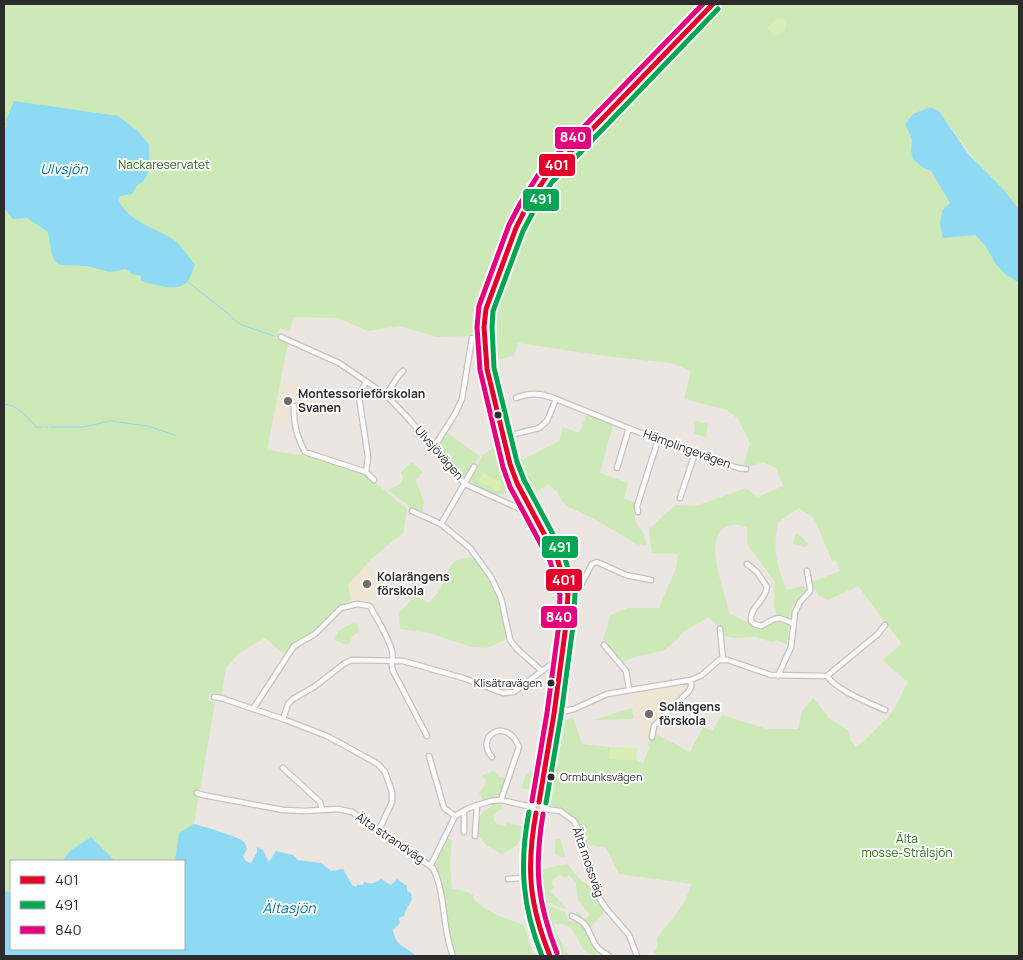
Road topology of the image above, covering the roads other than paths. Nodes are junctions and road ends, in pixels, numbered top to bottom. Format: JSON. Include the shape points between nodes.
{"nodes":[{"id":1,"x":713,"y":4,"type":"edge"},
{"id":2,"x":281,"y":337,"type":"dead end"},
{"id":3,"x":472,"y":338,"type":"dead end"},
{"id":4,"x":403,"y":372,"type":"dead end"},
{"id":5,"x":366,"y":381,"type":"junction"},
{"id":6,"x":386,"y":395,"type":"junction"},
{"id":7,"x":516,"y":398,"type":"dead end"},
{"id":8,"x":556,"y":399,"type":"junction"},
{"id":9,"x":294,"y":406,"type":"dead end"},
{"id":10,"x":629,"y":428,"type":"junction"},
{"id":11,"x":503,"y":437,"type":"junction"},
{"id":12,"x":658,"y":440,"type":"junction"},
{"id":13,"x":434,"y":447,"type":"junction"},
{"id":14,"x":695,"y":454,"type":"junction"},
{"id":15,"x":474,"y":467,"type":"dead end"},
{"id":16,"x":618,"y":468,"type":"dead end"},
{"id":17,"x":746,"y":469,"type":"dead end"},
{"id":18,"x":366,"y":472,"type":"junction"},
{"id":19,"x":374,"y":480,"type":"dead end"},
{"id":20,"x":465,"y":484,"type":"junction"},
{"id":21,"x":680,"y":498,"type":"dead end"},
{"id":22,"x":529,"y":508,"type":"junction"},
{"id":23,"x":412,"y":511,"type":"dead end"},
{"id":24,"x":638,"y":512,"type":"dead end"},
{"id":25,"x":441,"y":524,"type":"junction"},
{"id":26,"x":747,"y":564,"type":"dead end"},
{"id":27,"x":807,"y":571,"type":"dead end"},
{"id":28,"x":651,"y":580,"type":"dead end"},
{"id":29,"x":568,"y":594,"type":"junction"},
{"id":30,"x":792,"y":623,"type":"junction"},
{"id":31,"x":885,"y":625,"type":"dead end"},
{"id":32,"x":720,"y":630,"type":"dead end"},
{"id":33,"x":604,"y":645,"type":"dead end"},
{"id":34,"x":723,"y":659,"type":"junction"},
{"id":35,"x":392,"y":661,"type":"junction"},
{"id":36,"x":560,"y":665,"type":"junction"},
{"id":37,"x":542,"y":671,"type":"junction"},
{"id":38,"x":778,"y":676,"type":"junction"},
{"id":39,"x":827,"y":676,"type":"junction"},
{"id":40,"x":691,"y":680,"type":"junction"},
{"id":41,"x":629,"y":689,"type":"junction"},
{"id":42,"x":214,"y":697,"type":"dead end"},
{"id":43,"x":253,"y":709,"type":"junction"},
{"id":44,"x":884,"y":710,"type":"dead end"},
{"id":45,"x":554,"y":714,"type":"junction"},
{"id":46,"x":283,"y":719,"type":"junction"},
{"id":47,"x":428,"y":736,"type":"dead end"},
{"id":48,"x":652,"y":737,"type":"dead end"},
{"id":49,"x":429,"y":756,"type":"dead end"},
{"id":50,"x":492,"y":758,"type":"dead end"},
{"id":51,"x":283,"y":768,"type":"dead end"},
{"id":52,"x":198,"y":793,"type":"dead end"},
{"id":53,"x":501,"y":800,"type":"junction"},
{"id":54,"x":538,"y":802,"type":"junction"},
{"id":55,"x":477,"y":805,"type":"junction"},
{"id":56,"x":544,"y":809,"type":"junction"},
{"id":57,"x":322,"y":810,"type":"junction"},
{"id":58,"x":534,"y":810,"type":"junction"},
{"id":59,"x":464,"y":812,"type":"junction"},
{"id":60,"x":455,"y":816,"type":"junction"},
{"id":61,"x":380,"y":830,"type":"junction"},
{"id":62,"x":464,"y":832,"type":"dead end"},
{"id":63,"x":475,"y":836,"type":"dead end"},
{"id":64,"x":431,"y":865,"type":"junction"},
{"id":65,"x":521,"y":878,"type":"dead end"},
{"id":66,"x":508,"y":879,"type":"dead end"},
{"id":67,"x":572,"y":916,"type":"dead end"},
{"id":68,"x":452,"y":956,"type":"edge"},
{"id":69,"x":550,"y":956,"type":"edge"},
{"id":70,"x":609,"y":956,"type":"edge"},
{"id":71,"x":637,"y":956,"type":"edge"}],
"edges":[{"from":1,"to":11,"type":"main road","via":[[546,177],[516,228],[486,309],[484,327],[487,369]]},
{"from":2,"to":5,"type":"street","name":"Ulvsjövägen","via":[[339,362]]},
{"from":3,"to":13,"type":"street","via":[[462,399]]},
{"from":4,"to":6,"type":"street"},
{"from":5,"to":6,"type":"street","name":"Ulvsjövägen"},
{"from":5,"to":18,"type":"street","via":[[360,398],[368,457]]},
{"from":6,"to":13,"type":"street","name":"Ulvsjövägen"},
{"from":7,"to":8,"type":"street","name":"Hämplingevägen","via":[[534,394]]},
{"from":8,"to":10,"type":"street","name":"Hämplingevägen"},
{"from":8,"to":11,"type":"street","via":[[547,421],[539,428]]},
{"from":9,"to":18,"type":"street","via":[[293,421],[305,452]]},
{"from":10,"to":12,"type":"street","name":"Hämplingevägen"},
{"from":10,"to":16,"type":"street","name":"Hämplingevägen"},
{"from":11,"to":22,"type":"main road","via":[[514,477]]},
{"from":12,"to":14,"type":"street","name":"Hämplingevägen"},
{"from":12,"to":24,"type":"street","via":[[637,506]]},
{"from":13,"to":20,"type":"street","name":"Ulvsjövägen"},
{"from":14,"to":17,"type":"street","name":"Hämplingevägen"},
{"from":14,"to":21,"type":"street"},
{"from":15,"to":20,"type":"street"},
{"from":18,"to":19,"type":"street"},
{"from":20,"to":22,"type":"street","name":"Ulvsjövägen","via":[[518,508]]},
{"from":20,"to":25,"type":"street"},
{"from":22,"to":29,"type":"main road","via":[[557,558]]},
{"from":23,"to":25,"type":"street"},
{"from":25,"to":37,"type":"street","via":[[464,542],[491,577],[501,598],[510,640]]},
{"from":26,"to":30,"type":"street","via":[[768,587],[751,613],[751,621],[761,626],[779,617]]},
{"from":27,"to":30,"type":"street","via":[[810,592],[797,607]]},
{"from":28,"to":29,"type":"street","via":[[626,575],[596,562],[577,592]]},
{"from":29,"to":36,"type":"main road"},
{"from":30,"to":38,"type":"street","via":[[791,647]]},
{"from":31,"to":39,"type":"street"},
{"from":32,"to":34,"type":"street"},
{"from":33,"to":41,"type":"street","via":[[626,671]]},
{"from":34,"to":38,"type":"street"},
{"from":34,"to":40,"type":"street"},
{"from":35,"to":37,"type":"street","via":[[403,661],[464,678],[503,693],[514,692]]},
{"from":35,"to":43,"type":"street","via":[[388,642],[370,606],[347,606],[336,612],[315,634],[294,646]]},
{"from":35,"to":46,"type":"street","via":[[345,662],[293,699]]},
{"from":35,"to":47,"type":"street","via":[[393,671]]},
{"from":36,"to":37,"type":"street","via":[[550,665]]},
{"from":36,"to":45,"type":"main road"},
{"from":38,"to":39,"type":"street"},
{"from":39,"to":44,"type":"street","via":[[845,690]]},
{"from":40,"to":41,"type":"street"},
{"from":40,"to":48,"type":"street","via":[[691,687],[654,726]]},
{"from":41,"to":45,"type":"street"},
{"from":42,"to":43,"type":"street"},
{"from":43,"to":46,"type":"street"},
{"from":45,"to":54,"type":"main road"},
{"from":46,"to":61,"type":"street","via":[[343,744],[378,764],[385,772],[392,802]]},
{"from":49,"to":60,"type":"street","via":[[444,808]]},
{"from":50,"to":53,"type":"street","via":[[486,744],[494,732],[505,731],[516,740],[518,752]]},
{"from":51,"to":57,"type":"street","via":[[320,802]]},
{"from":52,"to":57,"type":"street","name":"Älta strandväg","via":[[284,810]]},
{"from":53,"to":55,"type":"street"},
{"from":53,"to":58,"type":"street"},
{"from":54,"to":56,"type":"main road"},
{"from":54,"to":58,"type":"main road"},
{"from":55,"to":59,"type":"street"},
{"from":55,"to":63,"type":"street"},
{"from":56,"to":58,"type":"main road","via":[[542,812]]},
{"from":56,"to":71,"type":"street","name":"Älta mossväg","via":[[560,811],[574,821],[581,834],[598,896],[629,935]]},
{"from":57,"to":61,"type":"street","name":"Älta strandväg","via":[[352,812]]},
{"from":58,"to":69,"type":"main road","via":[[530,882],[538,925]]},
{"from":59,"to":60,"type":"street"},
{"from":59,"to":62,"type":"street"},
{"from":60,"to":64,"type":"street"},
{"from":61,"to":64,"type":"street","name":"Älta strandväg"},
{"from":64,"to":68,"type":"street","name":"Älta strandväg","via":[[436,874]]},
{"from":65,"to":66,"type":"street"},
{"from":67,"to":70,"type":"street","via":[[587,926],[599,950]]}]}
